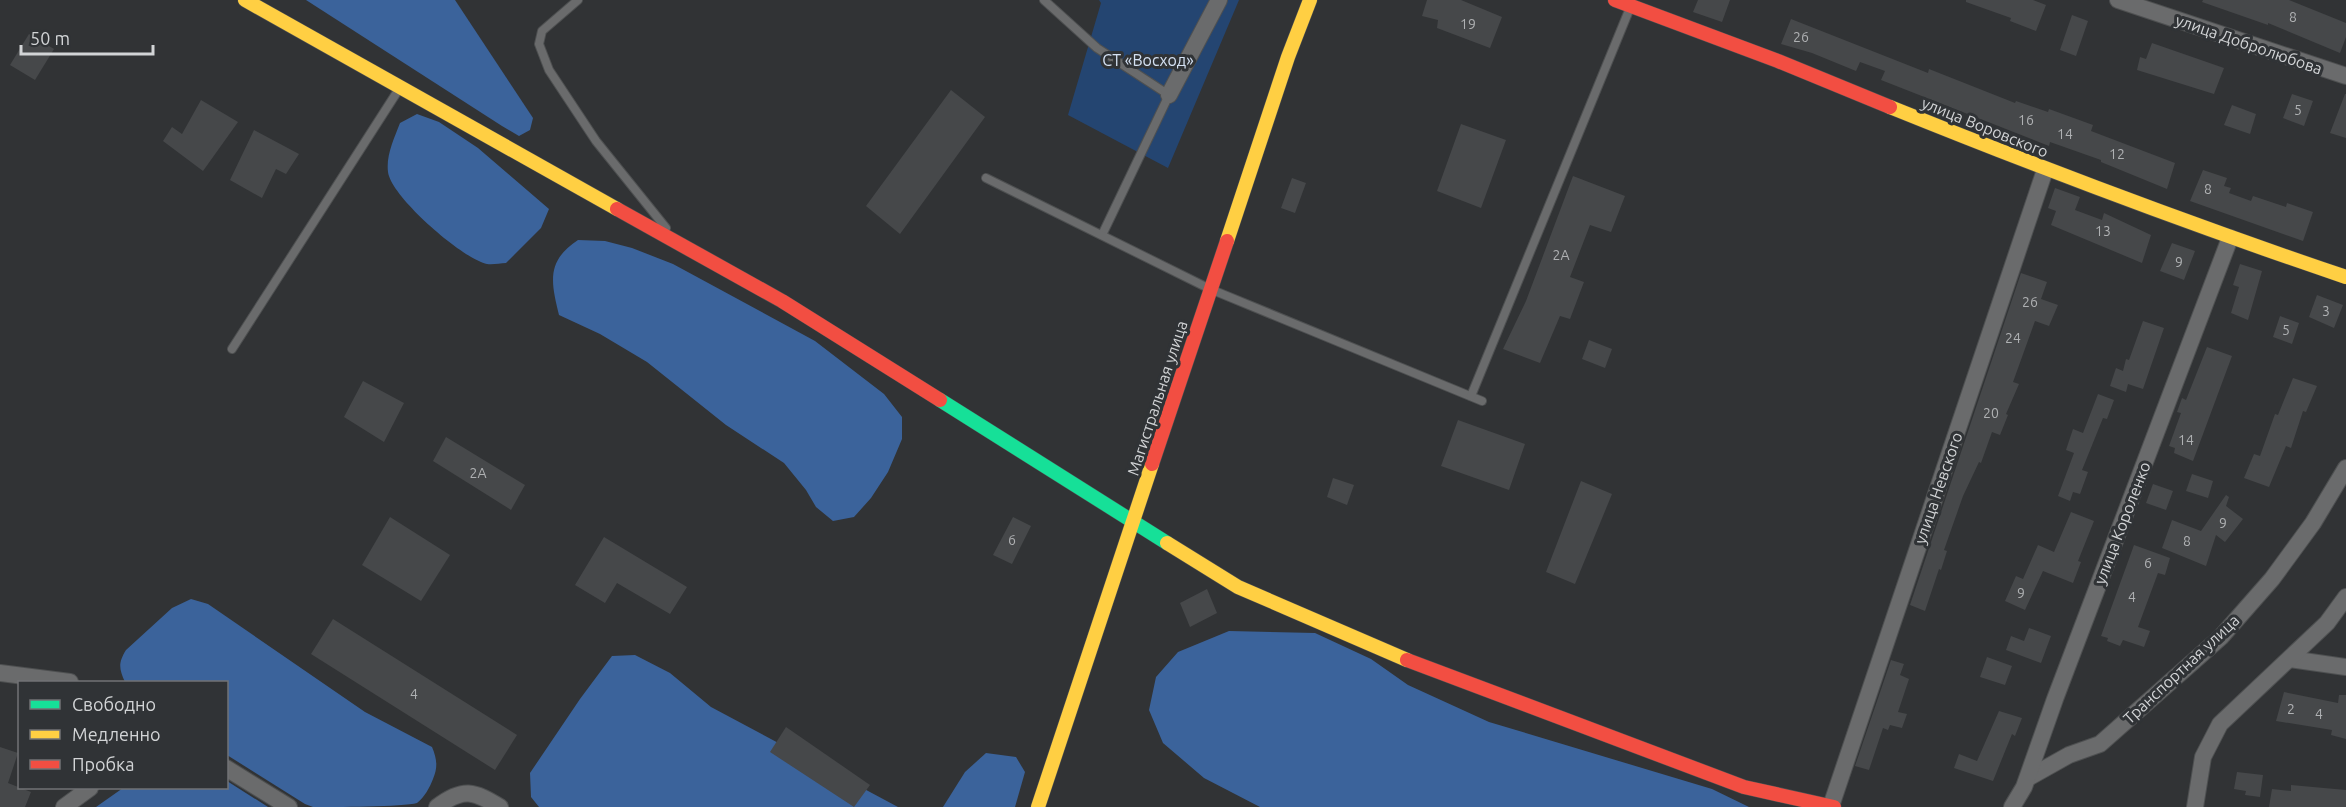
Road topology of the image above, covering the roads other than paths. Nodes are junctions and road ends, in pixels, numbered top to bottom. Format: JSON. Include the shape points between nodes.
{"nodes":[{"id":1,"x":245,"y":0,"type":"edge"},
{"id":2,"x":578,"y":0,"type":"edge"},
{"id":3,"x":1044,"y":0,"type":"edge"},
{"id":4,"x":1219,"y":0,"type":"edge"},
{"id":5,"x":1310,"y":0,"type":"edge"},
{"id":6,"x":1615,"y":0,"type":"edge"},
{"id":7,"x":2118,"y":0,"type":"edge"},
{"id":8,"x":1631,"y":6,"type":"junction"},
{"id":9,"x":2346,"y":76,"type":"edge"},
{"id":10,"x":401,"y":86,"type":"junction"},
{"id":11,"x":1169,"y":94,"type":"junction"},
{"id":12,"x":2045,"y":170,"type":"junction"},
{"id":13,"x":986,"y":178,"type":"dead end"},
{"id":14,"x":1102,"y":235,"type":"junction"},
{"id":15,"x":2230,"y":238,"type":"junction"},
{"id":16,"x":680,"y":244,"type":"junction"},
{"id":17,"x":2346,"y":277,"type":"edge"},
{"id":18,"x":1210,"y":289,"type":"junction"},
{"id":19,"x":232,"y":349,"type":"dead end"},
{"id":20,"x":1471,"y":396,"type":"junction"},
{"id":21,"x":1482,"y":401,"type":"dead end"},
{"id":22,"x":2346,"y":468,"type":"edge"},
{"id":23,"x":1134,"y":523,"type":"junction"},
{"id":24,"x":2346,"y":597,"type":"edge"},
{"id":25,"x":2290,"y":659,"type":"junction"},
{"id":26,"x":2346,"y":667,"type":"edge"},
{"id":27,"x":0,"y":673,"type":"edge"},
{"id":28,"x":62,"y":681,"type":"edge"},
{"id":29,"x":228,"y":769,"type":"edge"},
{"id":30,"x":2028,"y":777,"type":"junction"},
{"id":31,"x":89,"y":789,"type":"edge"},
{"id":32,"x":64,"y":807,"type":"edge"},
{"id":33,"x":290,"y":807,"type":"edge"},
{"id":34,"x":437,"y":807,"type":"edge"},
{"id":35,"x":500,"y":807,"type":"edge"},
{"id":36,"x":1038,"y":807,"type":"edge"},
{"id":37,"x":1833,"y":807,"type":"edge"},
{"id":38,"x":2012,"y":807,"type":"edge"},
{"id":39,"x":2195,"y":807,"type":"edge"}],
"edges":[{"from":1,"to":10,"type":"street"},
{"from":2,"to":16,"type":"lane","via":[[542,31],[538,44],[549,70],[596,141]]},
{"from":3,"to":11,"type":"lane","via":[[1097,48]]},
{"from":4,"to":11,"type":"street"},
{"from":5,"to":18,"type":"street","name":"Магистральная улица"},
{"from":6,"to":8,"type":"street","name":"улица Воровского"},
{"from":7,"to":9,"type":"street","name":"улица Добролюбова"},
{"from":8,"to":12,"type":"street","name":"улица Воровского","via":[[1778,61]]},
{"from":8,"to":20,"type":"lane"},
{"from":10,"to":16,"type":"street"},
{"from":10,"to":19,"type":"lane"},
{"from":11,"to":14,"type":"lane"},
{"from":12,"to":15,"type":"street","name":"улица Воровского"},
{"from":12,"to":37,"type":"street","name":"улица Невского"},
{"from":13,"to":14,"type":"lane"},
{"from":14,"to":18,"type":"lane"},
{"from":15,"to":17,"type":"street","name":"улица Воровского"},
{"from":15,"to":30,"type":"street","name":"улица Короленко"},
{"from":16,"to":23,"type":"street","via":[[782,301]]},
{"from":18,"to":20,"type":"lane"},
{"from":18,"to":23,"type":"street","name":"Магистральная улица"},
{"from":20,"to":21,"type":"lane"},
{"from":22,"to":30,"type":"street","name":"Транспортная улица","via":[[2313,523],[2221,637],[2100,744]]},
{"from":23,"to":36,"type":"street","name":"Магистральная улица"},
{"from":23,"to":37,"type":"street","via":[[1239,587],[1408,661],[1743,788]]},
{"from":24,"to":25,"type":"street","via":[[2327,623]]},
{"from":25,"to":26,"type":"street"},
{"from":25,"to":39,"type":"street","via":[[2220,724],[2204,757]]},
{"from":27,"to":28,"type":"street"},
{"from":29,"to":33,"type":"street"},
{"from":30,"to":38,"type":"street","name":"улица Короленко"},
{"from":31,"to":32,"type":"street"},
{"from":34,"to":35,"type":"street","via":[[460,792],[479,794]]}]}
